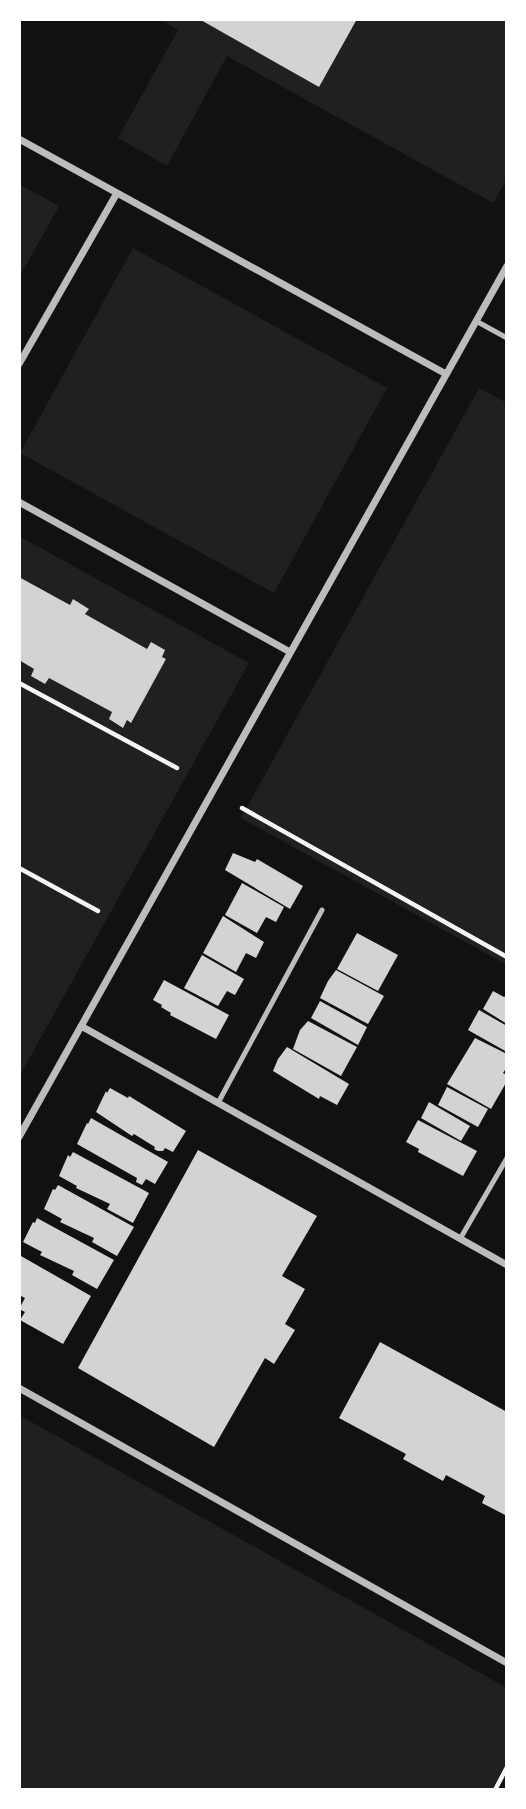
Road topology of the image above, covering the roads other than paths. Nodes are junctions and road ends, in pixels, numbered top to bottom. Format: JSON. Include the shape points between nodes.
{"nodes":[{"id":1,"x":19,"y":139,"type":"edge"},
{"id":2,"x":117,"y":193,"type":"junction"},
{"id":3,"x":507,"y":266,"type":"edge"},
{"id":4,"x":476,"y":321,"type":"junction"},
{"id":5,"x":507,"y":338,"type":"edge"},
{"id":6,"x":19,"y":364,"type":"edge"},
{"id":7,"x":446,"y":374,"type":"junction"},
{"id":8,"x":19,"y":502,"type":"edge"},
{"id":9,"x":290,"y":652,"type":"junction"},
{"id":10,"x":322,"y":910,"type":"dead end"},
{"id":11,"x":81,"y":1026,"type":"junction"},
{"id":12,"x":218,"y":1103,"type":"junction"},
{"id":13,"x":19,"y":1137,"type":"edge"},
{"id":14,"x":507,"y":1158,"type":"edge"},
{"id":15,"x":460,"y":1239,"type":"junction"},
{"id":16,"x":507,"y":1265,"type":"edge"},
{"id":17,"x":19,"y":1388,"type":"edge"},
{"id":18,"x":507,"y":1663,"type":"edge"}],
"edges":[{"from":1,"to":2,"type":"street"},
{"from":2,"to":6,"type":"street"},
{"from":2,"to":7,"type":"street"},
{"from":3,"to":4,"type":"street"},
{"from":4,"to":5,"type":"lane"},
{"from":4,"to":7,"type":"street"},
{"from":7,"to":9,"type":"street"},
{"from":8,"to":9,"type":"street"},
{"from":9,"to":11,"type":"street"},
{"from":10,"to":12,"type":"lane"},
{"from":11,"to":12,"type":"street"},
{"from":11,"to":13,"type":"street"},
{"from":12,"to":15,"type":"street"},
{"from":14,"to":15,"type":"lane"},
{"from":15,"to":16,"type":"street"},
{"from":17,"to":18,"type":"street"}]}
